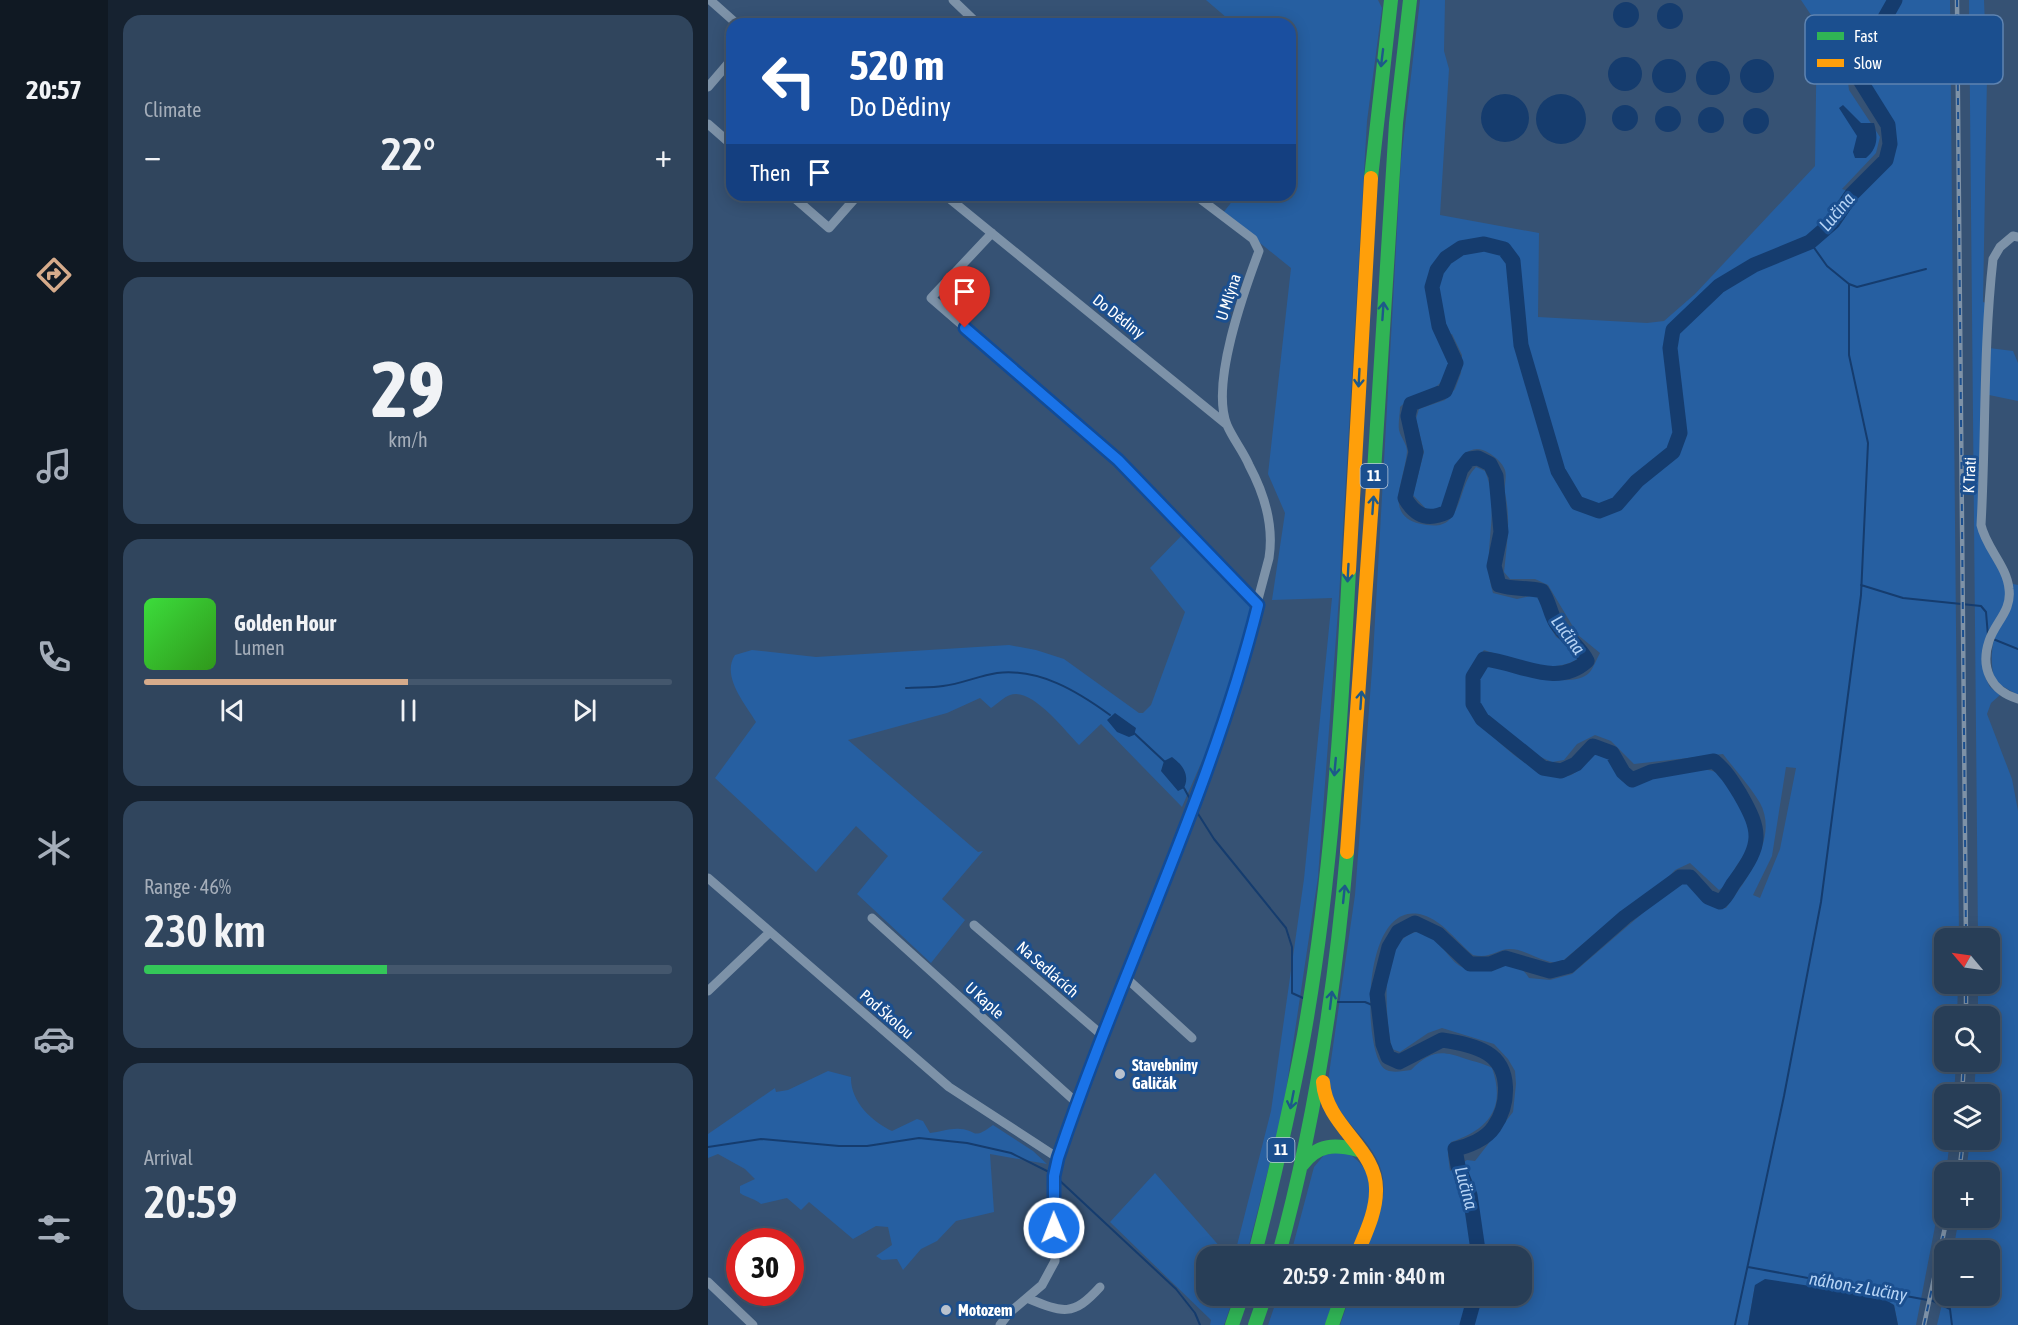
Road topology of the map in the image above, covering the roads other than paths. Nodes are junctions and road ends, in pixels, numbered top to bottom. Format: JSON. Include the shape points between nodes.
{"nodes":[{"id":1,"x":710,"y":0,"type":"edge"},
{"id":2,"x":953,"y":0,"type":"edge"},
{"id":3,"x":1391,"y":0,"type":"edge"},
{"id":4,"x":1410,"y":0,"type":"edge"},
{"id":5,"x":730,"y":18,"type":"edge"},
{"id":6,"x":972,"y":18,"type":"edge"},
{"id":7,"x":726,"y":65,"type":"edge"},
{"id":8,"x":708,"y":87,"type":"edge"},
{"id":9,"x":708,"y":124,"type":"edge"},
{"id":10,"x":726,"y":140,"type":"edge"},
{"id":11,"x":798,"y":201,"type":"edge"},
{"id":12,"x":853,"y":201,"type":"edge"},
{"id":13,"x":952,"y":201,"type":"edge"},
{"id":14,"x":1203,"y":201,"type":"edge"},
{"id":15,"x":992,"y":233,"type":"junction"},
{"id":16,"x":2018,"y":237,"type":"edge"},
{"id":17,"x":1226,"y":424,"type":"junction"},
{"id":18,"x":1258,"y":605,"type":"junction"},
{"id":19,"x":2018,"y":699,"type":"edge"},
{"id":20,"x":708,"y":878,"type":"edge"},
{"id":21,"x":872,"y":918,"type":"dead end"},
{"id":22,"x":974,"y":925,"type":"dead end"},
{"id":23,"x":770,"y":932,"type":"junction"},
{"id":24,"x":1124,"y":976,"type":"junction"},
{"id":25,"x":708,"y":991,"type":"edge"},
{"id":26,"x":1102,"y":1036,"type":"junction"},
{"id":27,"x":1192,"y":1038,"type":"dead end"},
{"id":28,"x":1325,"y":1047,"type":"junction"},
{"id":29,"x":1077,"y":1103,"type":"junction"},
{"id":30,"x":1358,"y":1150,"type":"junction"},
{"id":31,"x":1058,"y":1158,"type":"junction"},
{"id":32,"x":1296,"y":1187,"type":"junction"},
{"id":33,"x":1257,"y":1246,"type":"edge"},
{"id":34,"x":1281,"y":1246,"type":"edge"},
{"id":35,"x":1360,"y":1246,"type":"edge"},
{"id":36,"x":708,"y":1282,"type":"edge"},
{"id":37,"x":1100,"y":1287,"type":"dead end"},
{"id":38,"x":1028,"y":1298,"type":"junction"},
{"id":39,"x":1239,"y":1306,"type":"edge"},
{"id":40,"x":1262,"y":1306,"type":"edge"},
{"id":41,"x":1339,"y":1306,"type":"edge"},
{"id":42,"x":753,"y":1325,"type":"edge"},
{"id":43,"x":1000,"y":1325,"type":"edge"},
{"id":44,"x":1232,"y":1325,"type":"edge"},
{"id":45,"x":1255,"y":1325,"type":"edge"},
{"id":46,"x":1332,"y":1325,"type":"edge"}],
"edges":[{"from":1,"to":5,"type":"street"},
{"from":2,"to":6,"type":"street"},
{"from":3,"to":33,"type":"highway","number":"11","one_way":true,"via":[[1370,193],[1341,698],[1324,894],[1291,1107]]},
{"from":28,"to":4,"type":"highway","number":"11","one_way":true,"via":[[1361,697],[1386,269]]},
{"from":7,"to":8,"type":"street"},
{"from":9,"to":10,"type":"street"},
{"from":11,"to":12,"type":"street","via":[[829,228]]},
{"from":13,"to":15,"type":"street","name":"Do Dědiny"},
{"from":14,"to":17,"type":"street","name":"U Mlýna","via":[[1253,239],[1259,251],[1229,342],[1222,403]]},
{"from":15,"to":17,"type":"street","name":"Do Dědiny"},
{"from":15,"to":18,"type":"street","via":[[931,298],[1118,460]]},
{"from":16,"to":19,"type":"street","name":"K Trati","via":[[2000,247],[1993,259],[1981,525],[2009,587],[2008,606],[1989,640],[1987,671],[1999,691]]},
{"from":17,"to":18,"type":"street","name":"U Mlýna","via":[[1264,499],[1272,539]]},
{"from":18,"to":24,"type":"street","via":[[1225,723]]},
{"from":20,"to":23,"type":"street","name":"Pod Školou"},
{"from":21,"to":29,"type":"street","name":"U Kaple"},
{"from":22,"to":26,"type":"street","name":"Na Sedlácích"},
{"from":23,"to":25,"type":"street"},
{"from":23,"to":31,"type":"street","name":"Pod Školou","via":[[949,1087]]},
{"from":24,"to":26,"type":"street"},
{"from":24,"to":27,"type":"street"},
{"from":26,"to":29,"type":"street"},
{"from":28,"to":30,"type":"highway","via":[[1325,1100]]},
{"from":28,"to":32,"type":"highway","number":"11"},
{"from":29,"to":31,"type":"street"},
{"from":30,"to":32,"type":"highway","via":[[1336,1145],[1316,1149],[1302,1164]]},
{"from":30,"to":35,"type":"highway","via":[[1372,1169],[1376,1189]]},
{"from":31,"to":38,"type":"street","via":[[1054,1175],[1055,1261],[1042,1286]]},
{"from":32,"to":34,"type":"highway","number":"11"},
{"from":36,"to":42,"type":"street"},
{"from":37,"to":38,"type":"street","via":[[1084,1305],[1076,1308],[1049,1307]]},
{"from":38,"to":43,"type":"street"},
{"from":39,"to":44,"type":"highway"},
{"from":40,"to":45,"type":"highway"},
{"from":41,"to":46,"type":"highway"}]}
